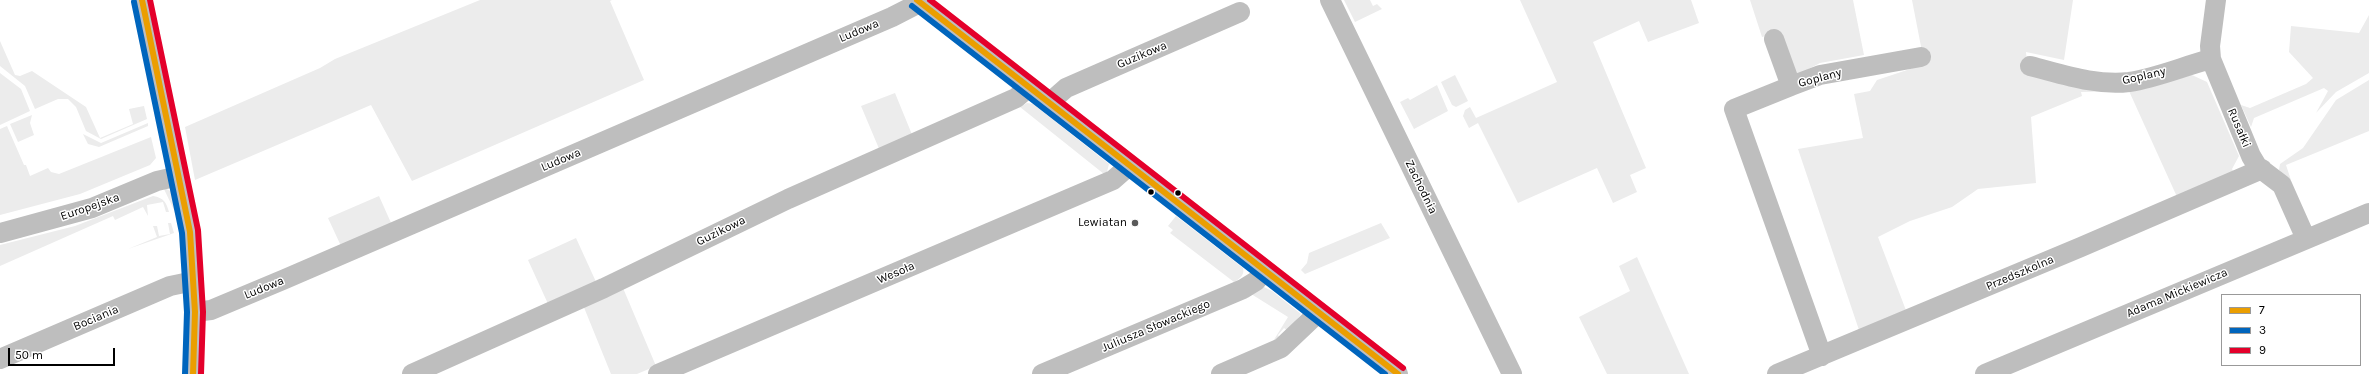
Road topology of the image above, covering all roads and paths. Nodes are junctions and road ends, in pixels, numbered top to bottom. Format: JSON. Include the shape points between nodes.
{"nodes":[{"id":1,"x":142,"y":0,"type":"edge"},
{"id":2,"x":1330,"y":0,"type":"edge"},
{"id":3,"x":2216,"y":0,"type":"edge"},
{"id":4,"x":921,"y":1,"type":"edge"},
{"id":5,"x":1240,"y":12,"type":"dead end"},
{"id":6,"x":1774,"y":39,"type":"dead end"},
{"id":7,"x":1921,"y":57,"type":"dead end"},
{"id":8,"x":2211,"y":59,"type":"junction"},
{"id":9,"x":2030,"y":66,"type":"dead end"},
{"id":10,"x":1029,"y":87,"type":"junction"},
{"id":11,"x":1785,"y":88,"type":"junction"},
{"id":12,"x":1049,"y":103,"type":"junction"},
{"id":13,"x":1129,"y":166,"type":"junction"},
{"id":14,"x":2262,"y":169,"type":"junction"},
{"id":15,"x":179,"y":176,"type":"junction"},
{"id":16,"x":2369,"y":213,"type":"edge"},
{"id":17,"x":0,"y":232,"type":"edge"},
{"id":18,"x":2306,"y":240,"type":"junction"},
{"id":19,"x":1265,"y":270,"type":"junction"},
{"id":20,"x":194,"y":281,"type":"junction"},
{"id":21,"x":195,"y":312,"type":"junction"},
{"id":22,"x":1319,"y":312,"type":"junction"},
{"id":23,"x":1822,"y":356,"type":"junction"},
{"id":24,"x":0,"y":360,"type":"edge"},
{"id":25,"x":192,"y":374,"type":"edge"},
{"id":26,"x":412,"y":374,"type":"edge"},
{"id":27,"x":658,"y":374,"type":"edge"},
{"id":28,"x":1042,"y":374,"type":"edge"},
{"id":29,"x":1221,"y":374,"type":"edge"},
{"id":30,"x":1398,"y":374,"type":"edge"},
{"id":31,"x":1512,"y":374,"type":"edge"},
{"id":32,"x":1777,"y":374,"type":"edge"},
{"id":33,"x":1985,"y":374,"type":"edge"}],
"edges":[{"from":1,"to":15,"type":"street"},
{"from":2,"to":31,"type":"street","name":"Zachodnia"},
{"from":3,"to":8,"type":"street","name":"Rusałki","via":[[2210,46]]},
{"from":4,"to":10,"type":"street"},
{"from":4,"to":21,"type":"street","name":"Ludowa","via":[[892,17],[297,274],[211,310]]},
{"from":5,"to":12,"type":"street","name":"Guzikowa","via":[[1066,88]]},
{"from":6,"to":11,"type":"street","name":"Goplany"},
{"from":7,"to":11,"type":"street","name":"Goplany","via":[[1820,75]]},
{"from":8,"to":9,"type":"street","name":"Goplany","via":[[2139,80],[2118,82],[2092,81]]},
{"from":8,"to":14,"type":"street","name":"Rusałki","via":[[2251,156]]},
{"from":10,"to":12,"type":"street"},
{"from":10,"to":26,"type":"street","name":"Guzikowa","via":[[1016,98],[788,199],[604,288]]},
{"from":11,"to":23,"type":"street","via":[[1734,109]]},
{"from":12,"to":13,"type":"street"},
{"from":13,"to":19,"type":"street"},
{"from":13,"to":27,"type":"street","name":"Wesoła","via":[[1113,180]]},
{"from":14,"to":18,"type":"street","name":"Rusałki","via":[[2282,185]]},
{"from":14,"to":23,"type":"street","name":"Przedszkolna"},
{"from":15,"to":17,"type":"street","name":"Europejska","via":[[157,181],[92,208]]},
{"from":15,"to":20,"type":"street","via":[[190,232]]},
{"from":16,"to":18,"type":"street","name":"Adama Mickiewicza"},
{"from":18,"to":33,"type":"street","name":"Adama Mickiewicza"},
{"from":19,"to":22,"type":"street"},
{"from":19,"to":28,"type":"street","name":"Juliusza Słowackiego","via":[[1256,281],[1243,289]]},
{"from":20,"to":21,"type":"street"},
{"from":20,"to":24,"type":"street","name":"Bociania","via":[[170,286]]},
{"from":21,"to":25,"type":"street"},
{"from":22,"to":29,"type":"street","via":[[1281,348]]},
{"from":22,"to":30,"type":"street"},
{"from":23,"to":32,"type":"street","name":"Przedszkolna"}]}
